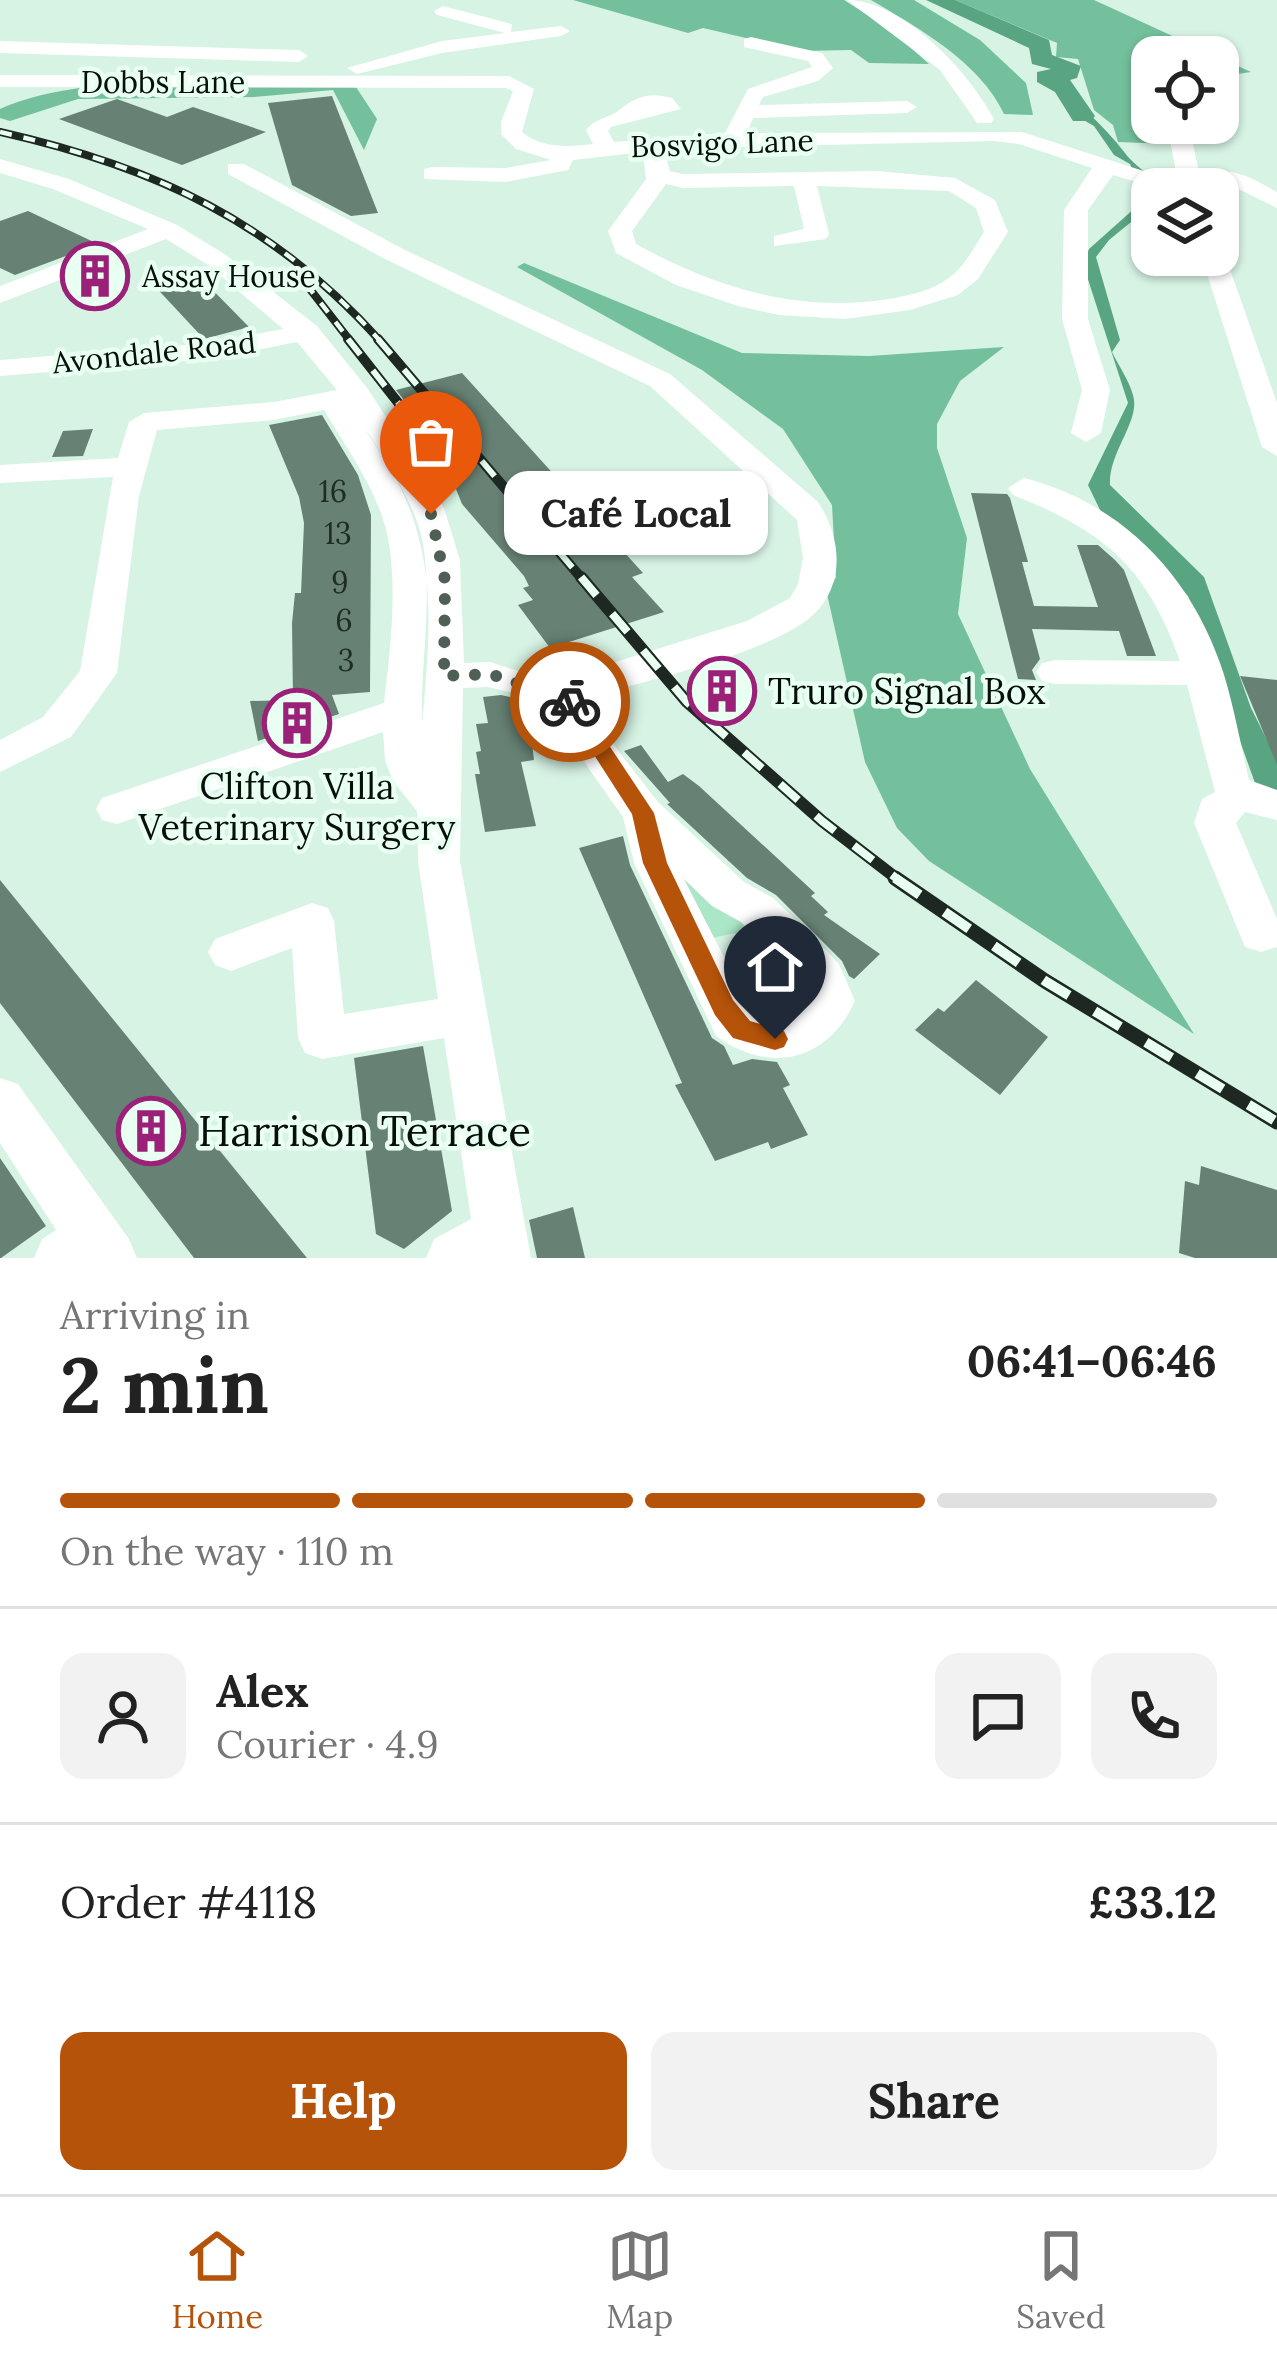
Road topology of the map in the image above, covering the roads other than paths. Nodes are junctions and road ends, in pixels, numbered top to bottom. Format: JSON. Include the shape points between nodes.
{"nodes":[{"id":1,"x":856,"y":0,"type":"edge"},
{"id":2,"x":442,"y":11,"type":"dead end"},
{"id":3,"x":561,"y":31,"type":"dead end"},
{"id":4,"x":533,"y":34,"type":"junction"},
{"id":5,"x":751,"y":43,"type":"dead end"},
{"id":6,"x":0,"y":47,"type":"edge"},
{"id":7,"x":299,"y":56,"type":"dead end"},
{"id":8,"x":0,"y":82,"type":"edge"},
{"id":9,"x":326,"y":82,"type":"junction"},
{"id":10,"x":908,"y":106,"type":"dead end"},
{"id":11,"x":749,"y":112,"type":"junction"},
{"id":12,"x":624,"y":117,"type":"dead end"},
{"id":13,"x":989,"y":127,"type":"junction"},
{"id":14,"x":733,"y":140,"type":"junction"},
{"id":15,"x":649,"y":143,"type":"junction"},
{"id":16,"x":605,"y":148,"type":"junction"},
{"id":17,"x":563,"y":154,"type":"junction"},
{"id":18,"x":0,"y":166,"type":"edge"},
{"id":19,"x":236,"y":169,"type":"dead end"},
{"id":20,"x":1116,"y":171,"type":"junction"},
{"id":21,"x":432,"y":174,"type":"dead end"},
{"id":22,"x":1131,"y":175,"type":"edge"},
{"id":23,"x":662,"y":176,"type":"junction"},
{"id":24,"x":1239,"y":178,"type":"edge"},
{"id":25,"x":804,"y":179,"type":"junction"},
{"id":26,"x":1277,"y":201,"type":"edge"},
{"id":27,"x":168,"y":230,"type":"junction"},
{"id":28,"x":783,"y":242,"type":"dead end"},
{"id":29,"x":1221,"y":276,"type":"edge"},
{"id":30,"x":0,"y":295,"type":"edge"},
{"id":31,"x":307,"y":332,"type":"junction"},
{"id":32,"x":1277,"y":346,"type":"edge"},
{"id":33,"x":1244,"y":347,"type":"junction"},
{"id":34,"x":0,"y":368,"type":"edge"},
{"id":35,"x":346,"y":398,"type":"junction"},
{"id":36,"x":1086,"y":433,"type":"dead end"},
{"id":37,"x":1277,"y":447,"type":"edge"},
{"id":38,"x":128,"y":467,"type":"junction"},
{"id":39,"x":0,"y":475,"type":"edge"},
{"id":40,"x":1024,"y":488,"type":"dead end"},
{"id":41,"x":1204,"y":666,"type":"junction"},
{"id":42,"x":1055,"y":672,"type":"dead end"},
{"id":43,"x":444,"y":676,"type":"junction"},
{"id":44,"x":563,"y":691,"type":"junction"},
{"id":45,"x":403,"y":711,"type":"junction"},
{"id":46,"x":0,"y":758,"type":"edge"},
{"id":47,"x":1260,"y":802,"type":"edge"},
{"id":48,"x":434,"y":803,"type":"junction"},
{"id":49,"x":117,"y":809,"type":"dead end"},
{"id":50,"x":643,"y":813,"type":"junction"},
{"id":51,"x":1261,"y":934,"type":"dead end"},
{"id":52,"x":231,"y":952,"type":"dead end"},
{"id":53,"x":464,"y":1016,"type":"junction"},
{"id":54,"x":0,"y":1100,"type":"edge"},
{"id":55,"x":88,"y":1251,"type":"edge"},
{"id":56,"x":486,"y":1252,"type":"edge"}],
"edges":[{"from":1,"to":13,"type":"street","via":[[903,29],[972,91]]},
{"from":2,"to":4,"type":"street"},
{"from":3,"to":4,"type":"street"},
{"from":4,"to":9,"type":"street","via":[[365,65]]},
{"from":5,"to":11,"type":"street","via":[[815,57],[823,68],[755,93]]},
{"from":6,"to":7,"type":"street"},
{"from":8,"to":9,"type":"street","name":"Dobbs Lane"},
{"from":9,"to":17,"type":"street","via":[[520,84],[512,134]]},
{"from":10,"to":11,"type":"street"},
{"from":11,"to":14,"type":"street"},
{"from":12,"to":16,"type":"street","via":[[598,126]]},
{"from":13,"to":14,"type":"street","name":"Bosvigo Lane","via":[[941,136]]},
{"from":13,"to":20,"type":"street","name":"Bosvigo Lane"},
{"from":14,"to":15,"type":"street","name":"Bosvigo Lane"},
{"from":15,"to":16,"type":"street","name":"Bosvigo Lane"},
{"from":15,"to":23,"type":"street"},
{"from":16,"to":17,"type":"street","name":"Bosvigo Lane"},
{"from":17,"to":21,"type":"street","name":"Bosvigo Lane","via":[[560,165],[530,172]]},
{"from":18,"to":27,"type":"street"},
{"from":19,"to":44,"type":"street","via":[[660,380],[814,519],[817,577],[787,618]]},
{"from":20,"to":22,"type":"street","name":"Bosvigo Lane"},
{"from":20,"to":36,"type":"street","via":[[1102,176],[1076,210],[1075,319],[1096,390]]},
{"from":23,"to":25,"type":"street"},
{"from":23,"to":25,"type":"street","via":[[630,211],[620,231],[625,248],[711,292],[776,310],[850,312],[916,302],[961,283],[996,232],[986,205],[960,177]]},
{"from":24,"to":26,"type":"street"},
{"from":25,"to":28,"type":"street","via":[[817,234]]},
{"from":27,"to":30,"type":"street"},
{"from":27,"to":31,"type":"street"},
{"from":29,"to":33,"type":"street"},
{"from":31,"to":34,"type":"street","name":"Avondale Road","via":[[210,351]]},
{"from":31,"to":35,"type":"street"},
{"from":32,"to":33,"type":"street"},
{"from":33,"to":37,"type":"street"},
{"from":35,"to":38,"type":"street","via":[[144,422]]},
{"from":35,"to":43,"type":"street","via":[[406,464],[435,525],[445,580]]},
{"from":35,"to":45,"type":"street","via":[[406,542]]},
{"from":38,"to":39,"type":"street"},
{"from":38,"to":46,"type":"street","via":[[98,673],[57,727]]},
{"from":40,"to":41,"type":"street","via":[[1087,514],[1161,575]]},
{"from":41,"to":42,"type":"street","via":[[1175,676]]},
{"from":41,"to":47,"type":"street","via":[[1230,783]]},
{"from":43,"to":44,"type":"street","via":[[490,674]]},
{"from":43,"to":48,"type":"street"},
{"from":44,"to":50,"type":"street"},
{"from":45,"to":48,"type":"street","via":[[409,775]]},
{"from":45,"to":49,"type":"street"},
{"from":47,"to":51,"type":"street","via":[[1217,810],[1215,823]]},
{"from":48,"to":53,"type":"street"},
{"from":50,"to":50,"type":"street","via":[[824,978],[831,1001],[817,1023],[764,1039],[734,1022],[655,863]]},
{"from":52,"to":53,"type":"street","via":[[312,921],[322,1038]]},
{"from":53,"to":56,"type":"street"},
{"from":54,"to":55,"type":"street"}]}
